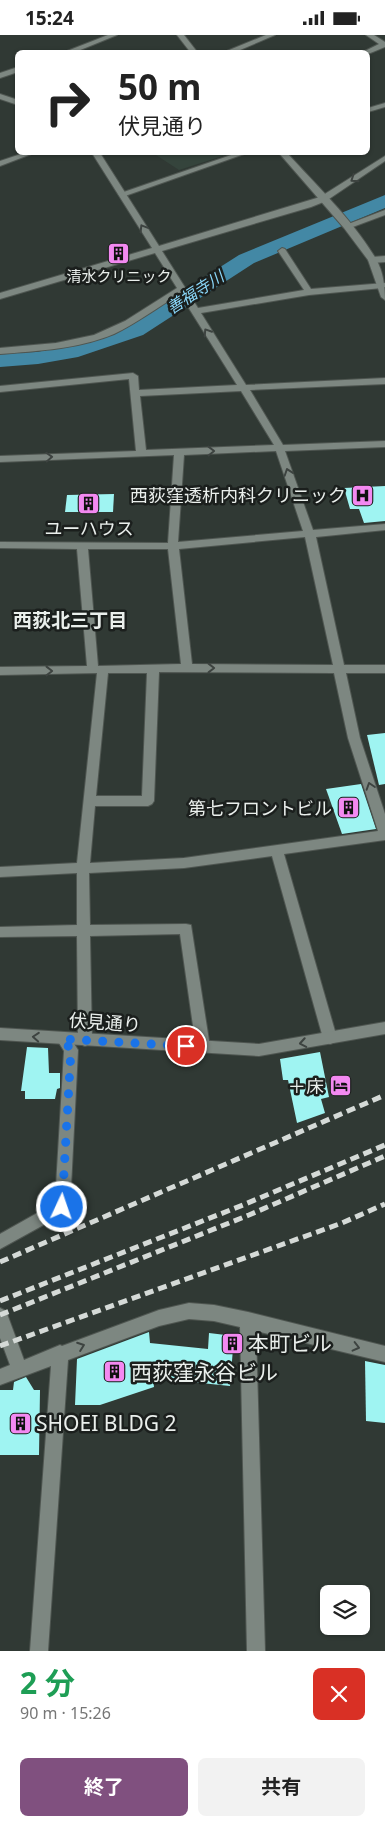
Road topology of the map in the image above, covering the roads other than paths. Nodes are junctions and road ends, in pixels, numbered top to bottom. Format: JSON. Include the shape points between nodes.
{"nodes":[{"id":1,"x":114,"y":35,"type":"edge"},
{"id":2,"x":180,"y":35,"type":"edge"},
{"id":3,"x":272,"y":35,"type":"edge"},
{"id":4,"x":369,"y":35,"type":"edge"},
{"id":5,"x":385,"y":45,"type":"edge"},
{"id":6,"x":80,"y":47,"type":"junction"},
{"id":7,"x":72,"y":50,"type":"edge"},
{"id":8,"x":88,"y":50,"type":"edge"},
{"id":9,"x":192,"y":50,"type":"edge"},
{"id":10,"x":233,"y":50,"type":"edge"},
{"id":11,"x":370,"y":51,"type":"edge"},
{"id":12,"x":15,"y":70,"type":"edge"},
{"id":13,"x":0,"y":76,"type":"edge"},
{"id":14,"x":0,"y":96,"type":"edge"},
{"id":15,"x":15,"y":102,"type":"edge"},
{"id":16,"x":385,"y":105,"type":"edge"},
{"id":17,"x":370,"y":109,"type":"edge"},
{"id":18,"x":25,"y":155,"type":"edge"},
{"id":19,"x":97,"y":155,"type":"edge"},
{"id":20,"x":237,"y":155,"type":"edge"},
{"id":21,"x":285,"y":155,"type":"edge"},
{"id":22,"x":385,"y":158,"type":"edge"},
{"id":23,"x":0,"y":164,"type":"edge"},
{"id":24,"x":122,"y":194,"type":"junction"},
{"id":25,"x":323,"y":199,"type":"junction"},
{"id":26,"x":385,"y":212,"type":"edge"},
{"id":27,"x":346,"y":226,"type":"junction"},
{"id":28,"x":156,"y":249,"type":"junction"},
{"id":29,"x":282,"y":251,"type":"dead end"},
{"id":30,"x":385,"y":259,"type":"edge"},
{"id":31,"x":372,"y":260,"type":"junction"},
{"id":32,"x":382,"y":285,"type":"junction"},
{"id":33,"x":181,"y":291,"type":"junction"},
{"id":34,"x":309,"y":292,"type":"junction"},
{"id":35,"x":0,"y":295,"type":"edge"},
{"id":36,"x":385,"y":297,"type":"edge"},
{"id":37,"x":192,"y":308,"type":"junction"},
{"id":38,"x":0,"y":351,"type":"edge"},
{"id":39,"x":385,"y":381,"type":"edge"},
{"id":40,"x":244,"y":387,"type":"junction"},
{"id":41,"x":0,"y":389,"type":"edge"},
{"id":42,"x":136,"y":393,"type":"junction"},
{"id":43,"x":385,"y":444,"type":"edge"},
{"id":44,"x":280,"y":449,"type":"junction"},
{"id":45,"x":178,"y":451,"type":"junction"},
{"id":46,"x":141,"y":453,"type":"junction"},
{"id":47,"x":0,"y":459,"type":"edge"},
{"id":48,"x":385,"y":527,"type":"edge"},
{"id":49,"x":310,"y":535,"type":"junction"},
{"id":50,"x":0,"y":545,"type":"edge"},
{"id":51,"x":82,"y":545,"type":"junction"},
{"id":52,"x":173,"y":546,"type":"junction"},
{"id":53,"x":187,"y":668,"type":"junction"},
{"id":54,"x":153,"y":669,"type":"junction"},
{"id":55,"x":339,"y":669,"type":"junction"},
{"id":56,"x":385,"y":669,"type":"edge"},
{"id":57,"x":98,"y":670,"type":"junction"},
{"id":58,"x":0,"y":671,"type":"edge"},
{"id":59,"x":89,"y":801,"type":"junction"},
{"id":60,"x":385,"y":834,"type":"edge"},
{"id":61,"x":277,"y":850,"type":"junction"},
{"id":62,"x":84,"y":867,"type":"junction"},
{"id":63,"x":0,"y":872,"type":"edge"},
{"id":64,"x":83,"y":931,"type":"junction"},
{"id":65,"x":0,"y":932,"type":"edge"},
{"id":66,"x":385,"y":1028,"type":"edge"},
{"id":67,"x":0,"y":1034,"type":"edge"},
{"id":68,"x":330,"y":1038,"type":"junction"},
{"id":69,"x":63,"y":1039,"type":"junction"},
{"id":70,"x":85,"y":1040,"type":"junction"},
{"id":71,"x":202,"y":1047,"type":"junction"},
{"id":72,"x":0,"y":1242,"type":"edge"},
{"id":73,"x":0,"y":1315,"type":"edge"},
{"id":74,"x":248,"y":1320,"type":"junction"},
{"id":75,"x":60,"y":1353,"type":"junction"},
{"id":76,"x":385,"y":1354,"type":"edge"},
{"id":77,"x":19,"y":1369,"type":"junction"},
{"id":78,"x":0,"y":1377,"type":"edge"},
{"id":79,"x":39,"y":1651,"type":"edge"},
{"id":80,"x":256,"y":1651,"type":"edge"}],
"edges":[{"from":1,"to":6,"type":"street"},
{"from":2,"to":9,"type":"street"},
{"from":3,"to":10,"type":"street"},
{"from":4,"to":5,"type":"street"},
{"from":5,"to":11,"type":"street"},
{"from":6,"to":7,"type":"street"},
{"from":6,"to":8,"type":"street"},
{"from":12,"to":13,"type":"street"},
{"from":14,"to":15,"type":"street"},
{"from":16,"to":17,"type":"street"},
{"from":18,"to":23,"type":"street"},
{"from":19,"to":24,"type":"street"},
{"from":20,"to":24,"type":"street"},
{"from":21,"to":25,"type":"street"},
{"from":22,"to":25,"type":"street","one_way":true},
{"from":28,"to":24,"type":"street","one_way":true},
{"from":25,"to":27,"type":"street"},
{"from":25,"to":28,"type":"street"},
{"from":26,"to":27,"type":"street"},
{"from":27,"to":31,"type":"street"},
{"from":28,"to":33,"type":"street"},
{"from":28,"to":35,"type":"street"},
{"from":29,"to":34,"type":"street"},
{"from":30,"to":31,"type":"street"},
{"from":31,"to":32,"type":"street"},
{"from":32,"to":34,"type":"street"},
{"from":32,"to":36,"type":"street"},
{"from":33,"to":37,"type":"street"},
{"from":33,"to":38,"type":"street","via":[[112,331],[92,338],[65,345]]},
{"from":34,"to":37,"type":"street"},
{"from":40,"to":37,"type":"street","one_way":true},
{"from":39,"to":40,"type":"street"},
{"from":40,"to":42,"type":"street"},
{"from":40,"to":44,"type":"street"},
{"from":41,"to":42,"type":"street","via":[[133,376]]},
{"from":42,"to":46,"type":"street"},
{"from":43,"to":44,"type":"street"},
{"from":45,"to":44,"type":"street","one_way":true},
{"from":49,"to":44,"type":"street","one_way":true},
{"from":45,"to":46,"type":"street"},
{"from":45,"to":52,"type":"street"},
{"from":47,"to":46,"type":"street","one_way":true},
{"from":48,"to":49,"type":"street"},
{"from":49,"to":52,"type":"street"},
{"from":49,"to":55,"type":"street"},
{"from":50,"to":51,"type":"street"},
{"from":51,"to":52,"type":"street"},
{"from":51,"to":57,"type":"street"},
{"from":52,"to":53,"type":"street"},
{"from":53,"to":54,"type":"street"},
{"from":53,"to":55,"type":"street","one_way":true},
{"from":54,"to":57,"type":"street"},
{"from":54,"to":59,"type":"street","via":[[148,801]]},
{"from":55,"to":56,"type":"street"},
{"from":60,"to":55,"type":"street","one_way":true,"via":[[354,738]]},
{"from":58,"to":57,"type":"street","one_way":true},
{"from":57,"to":59,"type":"street"},
{"from":59,"to":62,"type":"street"},
{"from":60,"to":61,"type":"street"},
{"from":61,"to":62,"type":"street","via":[[184,863]]},
{"from":61,"to":68,"type":"street"},
{"from":62,"to":63,"type":"street"},
{"from":62,"to":64,"type":"street"},
{"from":64,"to":65,"type":"street"},
{"from":64,"to":70,"type":"street"},
{"from":64,"to":71,"type":"street","via":[[186,929]]},
{"from":66,"to":68,"type":"street","name":"伏見通り"},
{"from":69,"to":67,"type":"street","name":"伏見通り","one_way":true},
{"from":68,"to":71,"type":"street","name":"伏見通り","one_way":true,"via":[[259,1051]]},
{"from":69,"to":70,"type":"street","name":"伏見通り"},
{"from":69,"to":72,"type":"street","via":[[71,1050],[62,1207]]},
{"from":70,"to":71,"type":"street","name":"伏見通り"},
{"from":73,"to":77,"type":"street"},
{"from":75,"to":74,"type":"street","one_way":true,"via":[[159,1318],[189,1311]]},
{"from":74,"to":76,"type":"street","one_way":true},
{"from":74,"to":80,"type":"street"},
{"from":75,"to":77,"type":"street"},
{"from":75,"to":79,"type":"street"},
{"from":77,"to":78,"type":"street"}]}
